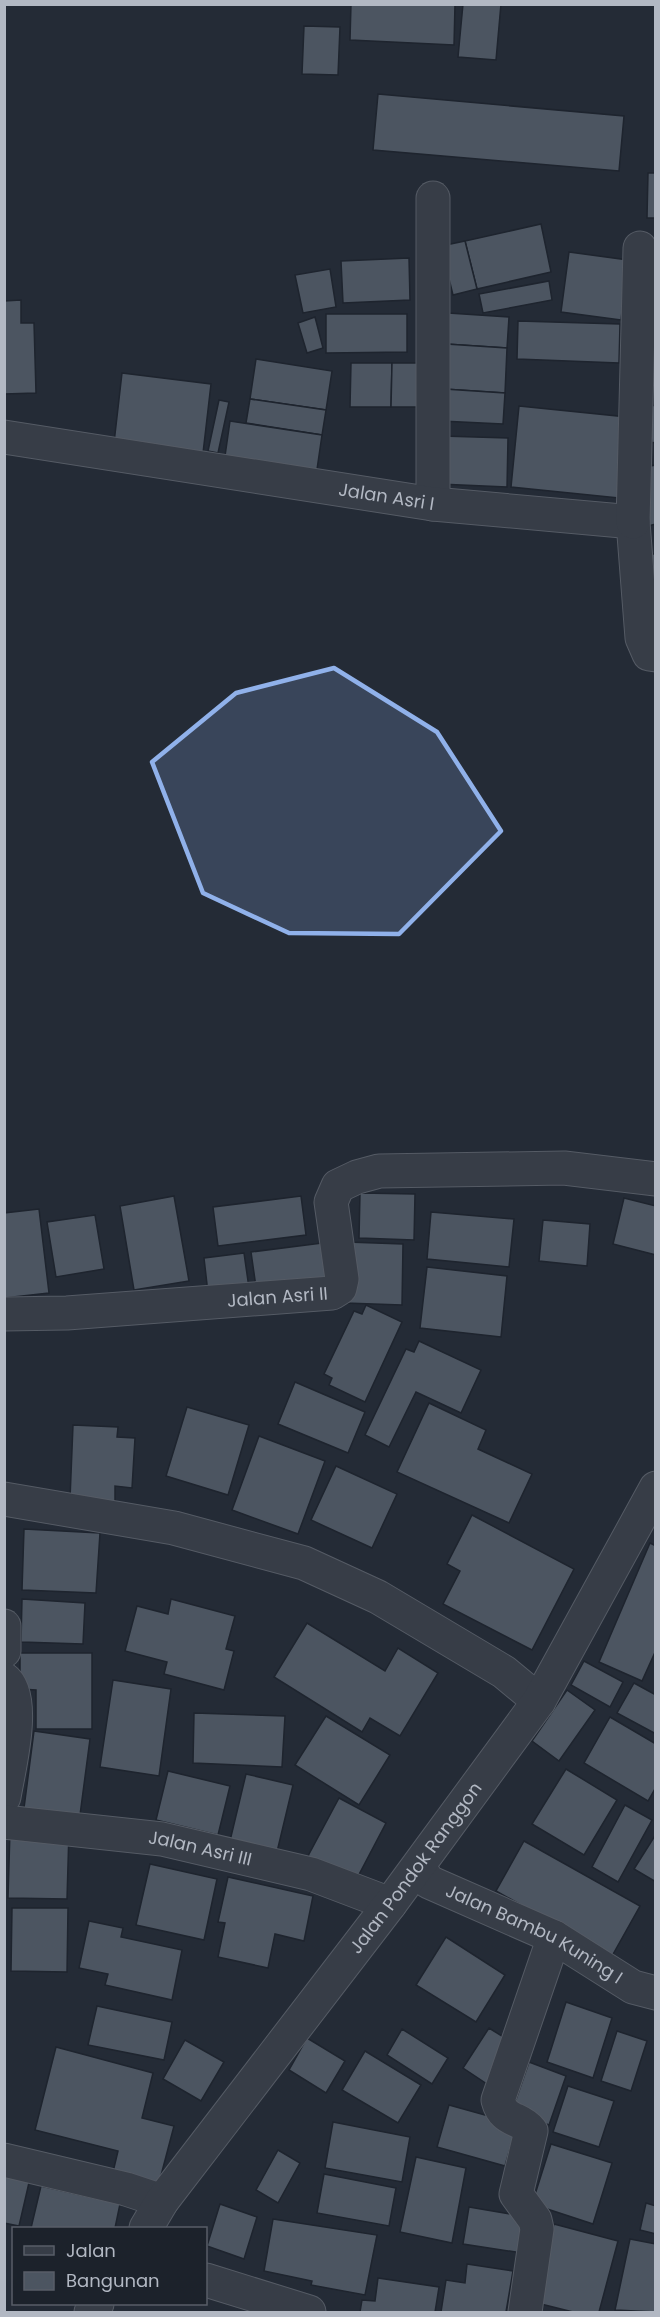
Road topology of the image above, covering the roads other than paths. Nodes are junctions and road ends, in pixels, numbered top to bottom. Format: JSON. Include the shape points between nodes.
{"nodes":[{"id":1,"x":433,"y":198,"type":"dead end"},
{"id":2,"x":640,"y":248,"type":"dead end"},
{"id":3,"x":4,"y":437,"type":"edge"},
{"id":4,"x":433,"y":504,"type":"junction"},
{"id":5,"x":633,"y":522,"type":"junction"},
{"id":6,"x":656,"y":655,"type":"edge"},
{"id":7,"x":656,"y":1179,"type":"edge"},
{"id":8,"x":4,"y":1314,"type":"edge"},
{"id":9,"x":656,"y":1488,"type":"edge"},
{"id":10,"x":4,"y":1499,"type":"edge"},
{"id":11,"x":4,"y":1626,"type":"edge"},
{"id":12,"x":4,"y":1651,"type":"edge"},
{"id":13,"x":4,"y":1679,"type":"edge"},
{"id":14,"x":539,"y":1701,"type":"junction"},
{"id":15,"x":4,"y":1797,"type":"edge"},
{"id":16,"x":4,"y":1822,"type":"edge"},
{"id":17,"x":418,"y":1867,"type":"junction"},
{"id":18,"x":390,"y":1904,"type":"junction"},
{"id":19,"x":554,"y":1937,"type":"junction"},
{"id":20,"x":656,"y":1993,"type":"edge"},
{"id":21,"x":4,"y":2160,"type":"edge"},
{"id":22,"x":154,"y":2215,"type":"edge"},
{"id":23,"x":207,"y":2280,"type":"edge"},
{"id":24,"x":309,"y":2313,"type":"edge"},
{"id":25,"x":525,"y":2313,"type":"edge"}],
"edges":[{"from":1,"to":4,"type":"street"},
{"from":2,"to":5,"type":"street"},
{"from":3,"to":4,"type":"street","name":"Jalan Asri I"},
{"from":4,"to":5,"type":"street","name":"Jalan Asri I"},
{"from":5,"to":6,"type":"street","via":[[642,638],[650,654]]},
{"from":7,"to":8,"type":"street","name":"Jalan Asri II","via":[[564,1168],[379,1171],[338,1186],[331,1202],[342,1279],[340,1288],[332,1293],[67,1313]]},
{"from":9,"to":14,"type":"street","name":"Jalan Pondok Ranggon"},
{"from":10,"to":14,"type":"street","via":[[174,1528],[304,1563],[387,1603],[504,1672]]},
{"from":11,"to":12,"type":"street"},
{"from":13,"to":15,"type":"street","via":[[14,1696],[15,1709]]},
{"from":14,"to":17,"type":"street","name":"Jalan Pondok Ranggon"},
{"from":16,"to":18,"type":"street","name":"Jalan Asri III","via":[[162,1839],[311,1874]]},
{"from":17,"to":18,"type":"street","name":"Jalan Pondok Ranggon"},
{"from":17,"to":19,"type":"street","name":"Jalan Bambu Kuning I","via":[[429,1882]]},
{"from":18,"to":22,"type":"street","name":"Jalan Pondok Ranggon"},
{"from":19,"to":20,"type":"street","name":"Jalan Bambu Kuning I","via":[[633,1988]]},
{"from":19,"to":25,"type":"street","via":[[498,2100],[507,2117],[531,2131],[516,2194],[537,2229]]},
{"from":21,"to":22,"type":"street","via":[[126,2189]]},
{"from":23,"to":24,"type":"street"}]}
